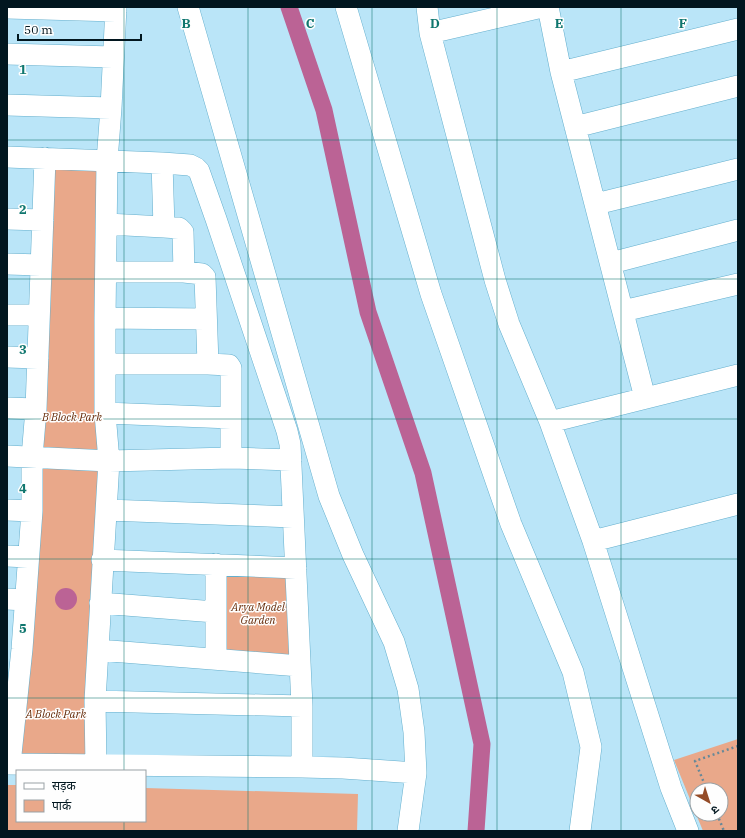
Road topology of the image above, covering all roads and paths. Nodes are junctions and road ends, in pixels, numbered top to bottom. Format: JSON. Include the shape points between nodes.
{"nodes":[{"id":1,"x":188,"y":7,"type":"edge"},
{"id":2,"x":346,"y":7,"type":"edge"},
{"id":3,"x":427,"y":7,"type":"edge"},
{"id":4,"x":542,"y":7,"type":"edge"},
{"id":5,"x":548,"y":7,"type":"edge"},
{"id":6,"x":7,"y":8,"type":"edge"},
{"id":7,"x":116,"y":9,"type":"edge"},
{"id":8,"x":490,"y":13,"type":"edge"},
{"id":9,"x":738,"y":29,"type":"edge"},
{"id":10,"x":430,"y":33,"type":"junction"},
{"id":11,"x":7,"y":54,"type":"edge"},
{"id":12,"x":113,"y":57,"type":"junction"},
{"id":13,"x":561,"y":72,"type":"junction"},
{"id":14,"x":738,"y":86,"type":"edge"},
{"id":15,"x":7,"y":105,"type":"edge"},
{"id":16,"x":111,"y":108,"type":"junction"},
{"id":17,"x":575,"y":127,"type":"junction"},
{"id":18,"x":7,"y":157,"type":"edge"},
{"id":19,"x":45,"y":158,"type":"junction"},
{"id":20,"x":107,"y":161,"type":"junction"},
{"id":21,"x":162,"y":163,"type":"junction"},
{"id":22,"x":738,"y":170,"type":"edge"},
{"id":23,"x":596,"y":204,"type":"junction"},
{"id":24,"x":7,"y":219,"type":"edge"},
{"id":25,"x":43,"y":220,"type":"junction"},
{"id":26,"x":107,"y":224,"type":"junction"},
{"id":27,"x":164,"y":227,"type":"junction"},
{"id":28,"x":738,"y":230,"type":"edge"},
{"id":29,"x":611,"y":263,"type":"junction"},
{"id":30,"x":7,"y":264,"type":"edge"},
{"id":31,"x":41,"y":265,"type":"junction"},
{"id":32,"x":106,"y":272,"type":"junction"},
{"id":33,"x":184,"y":272,"type":"junction"},
{"id":34,"x":738,"y":284,"type":"edge"},
{"id":35,"x":623,"y":311,"type":"junction"},
{"id":36,"x":7,"y":315,"type":"edge"},
{"id":37,"x":39,"y":315,"type":"junction"},
{"id":38,"x":105,"y":318,"type":"junction"},
{"id":39,"x":206,"y":319,"type":"junction"},
{"id":40,"x":7,"y":357,"type":"edge"},
{"id":41,"x":38,"y":358,"type":"junction"},
{"id":42,"x":105,"y":364,"type":"junction"},
{"id":43,"x":208,"y":364,"type":"junction"},
{"id":44,"x":738,"y":374,"type":"edge"},
{"id":45,"x":645,"y":398,"type":"junction"},
{"id":46,"x":7,"y":408,"type":"edge"},
{"id":47,"x":36,"y":409,"type":"junction"},
{"id":48,"x":105,"y":413,"type":"junction"},
{"id":49,"x":231,"y":418,"type":"junction"},
{"id":50,"x":550,"y":422,"type":"junction"},
{"id":51,"x":7,"y":456,"type":"edge"},
{"id":52,"x":32,"y":457,"type":"junction"},
{"id":53,"x":231,"y":458,"type":"junction"},
{"id":54,"x":291,"y":460,"type":"junction"},
{"id":55,"x":109,"y":461,"type":"junction"},
{"id":56,"x":738,"y":504,"type":"edge"},
{"id":57,"x":7,"y":510,"type":"edge"},
{"id":58,"x":107,"y":510,"type":"junction"},
{"id":59,"x":32,"y":511,"type":"junction"},
{"id":60,"x":293,"y":517,"type":"junction"},
{"id":61,"x":594,"y":541,"type":"junction"},
{"id":62,"x":7,"y":556,"type":"edge"},
{"id":63,"x":28,"y":557,"type":"junction"},
{"id":64,"x":102,"y":560,"type":"junction"},
{"id":65,"x":216,"y":564,"type":"junction"},
{"id":66,"x":296,"y":568,"type":"junction"},
{"id":67,"x":16,"y":599,"type":"edge"},
{"id":68,"x":100,"y":604,"type":"junction"},
{"id":69,"x":215,"y":612,"type":"junction"},
{"id":70,"x":15,"y":649,"type":"edge"},
{"id":71,"x":98,"y":650,"type":"junction"},
{"id":72,"x":216,"y":659,"type":"junction"},
{"id":73,"x":300,"y":666,"type":"junction"},
{"id":74,"x":12,"y":699,"type":"edge"},
{"id":75,"x":95,"y":701,"type":"junction"},
{"id":76,"x":302,"y":706,"type":"junction"},
{"id":77,"x":738,"y":746,"type":"edge"},
{"id":78,"x":9,"y":764,"type":"edge"},
{"id":79,"x":96,"y":766,"type":"junction"},
{"id":80,"x":302,"y":768,"type":"junction"},
{"id":81,"x":416,"y":773,"type":"junction"},
{"id":82,"x":703,"y":782,"type":"edge"},
{"id":83,"x":408,"y":831,"type":"edge"},
{"id":84,"x":580,"y":831,"type":"edge"},
{"id":85,"x":688,"y":831,"type":"edge"}],
"edges":[{"from":1,"to":81,"type":"street","via":[[329,496],[394,642],[408,689]]},
{"from":2,"to":84,"type":"street","via":[[434,301],[512,524],[573,672],[591,747]]},
{"from":3,"to":10,"type":"street"},
{"from":4,"to":8,"type":"street"},
{"from":5,"to":13,"type":"street"},
{"from":6,"to":7,"type":"street"},
{"from":7,"to":12,"type":"street"},
{"from":8,"to":10,"type":"street"},
{"from":9,"to":13,"type":"street"},
{"from":10,"to":50,"type":"street","via":[[495,280],[509,324]]},
{"from":11,"to":12,"type":"street"},
{"from":12,"to":16,"type":"street"},
{"from":13,"to":17,"type":"street"},
{"from":14,"to":17,"type":"street"},
{"from":15,"to":16,"type":"street"},
{"from":16,"to":20,"type":"street"},
{"from":17,"to":23,"type":"street"},
{"from":18,"to":19,"type":"street"},
{"from":19,"to":20,"type":"street"},
{"from":19,"to":25,"type":"street"},
{"from":20,"to":21,"type":"street"},
{"from":20,"to":26,"type":"street"},
{"from":21,"to":27,"type":"street"},
{"from":21,"to":54,"type":"street","via":[[196,168],[201,176],[283,415]]},
{"from":22,"to":23,"type":"street"},
{"from":23,"to":29,"type":"street"},
{"from":24,"to":25,"type":"street"},
{"from":25,"to":31,"type":"street"},
{"from":26,"to":27,"type":"street"},
{"from":26,"to":32,"type":"street"},
{"from":27,"to":33,"type":"street","via":[[179,228],[183,232]]},
{"from":28,"to":29,"type":"street"},
{"from":29,"to":35,"type":"street"},
{"from":30,"to":31,"type":"street"},
{"from":31,"to":37,"type":"street"},
{"from":32,"to":33,"type":"street"},
{"from":32,"to":38,"type":"street"},
{"from":33,"to":39,"type":"street","via":[[205,276]]},
{"from":34,"to":35,"type":"street"},
{"from":35,"to":45,"type":"street"},
{"from":36,"to":37,"type":"street"},
{"from":37,"to":41,"type":"street"},
{"from":38,"to":39,"type":"street"},
{"from":38,"to":42,"type":"street"},
{"from":39,"to":43,"type":"street"},
{"from":40,"to":41,"type":"street"},
{"from":41,"to":47,"type":"street"},
{"from":42,"to":43,"type":"street"},
{"from":42,"to":48,"type":"street"},
{"from":43,"to":49,"type":"street","via":[[230,367]]},
{"from":44,"to":45,"type":"street"},
{"from":45,"to":50,"type":"street"},
{"from":46,"to":47,"type":"street"},
{"from":47,"to":52,"type":"street"},
{"from":48,"to":49,"type":"street"},
{"from":48,"to":55,"type":"street"},
{"from":49,"to":53,"type":"street"},
{"from":50,"to":61,"type":"street"},
{"from":51,"to":52,"type":"street"},
{"from":52,"to":55,"type":"street"},
{"from":52,"to":59,"type":"street"},
{"from":53,"to":54,"type":"street"},
{"from":53,"to":55,"type":"street"},
{"from":54,"to":60,"type":"street"},
{"from":55,"to":58,"type":"street"},
{"from":56,"to":61,"type":"street"},
{"from":57,"to":59,"type":"street"},
{"from":58,"to":60,"type":"street"},
{"from":58,"to":64,"type":"street"},
{"from":59,"to":63,"type":"street"},
{"from":60,"to":66,"type":"street"},
{"from":61,"to":85,"type":"street","via":[[671,788]]},
{"from":62,"to":63,"type":"street"},
{"from":63,"to":67,"type":"street"},
{"from":64,"to":65,"type":"street"},
{"from":64,"to":68,"type":"street"},
{"from":65,"to":66,"type":"street"},
{"from":65,"to":69,"type":"street"},
{"from":66,"to":73,"type":"street"},
{"from":67,"to":70,"type":"street"},
{"from":68,"to":69,"type":"street"},
{"from":68,"to":71,"type":"street"},
{"from":69,"to":72,"type":"street"},
{"from":70,"to":74,"type":"street"},
{"from":71,"to":72,"type":"street"},
{"from":71,"to":75,"type":"street"},
{"from":72,"to":73,"type":"street"},
{"from":73,"to":76,"type":"street"},
{"from":74,"to":78,"type":"street"},
{"from":75,"to":76,"type":"street"},
{"from":75,"to":79,"type":"street"},
{"from":76,"to":80,"type":"street"},
{"from":77,"to":82,"type":"path","via":[[694,761]]},
{"from":78,"to":79,"type":"street"},
{"from":79,"to":80,"type":"street"},
{"from":80,"to":81,"type":"street"},
{"from":81,"to":83,"type":"street"}]}
